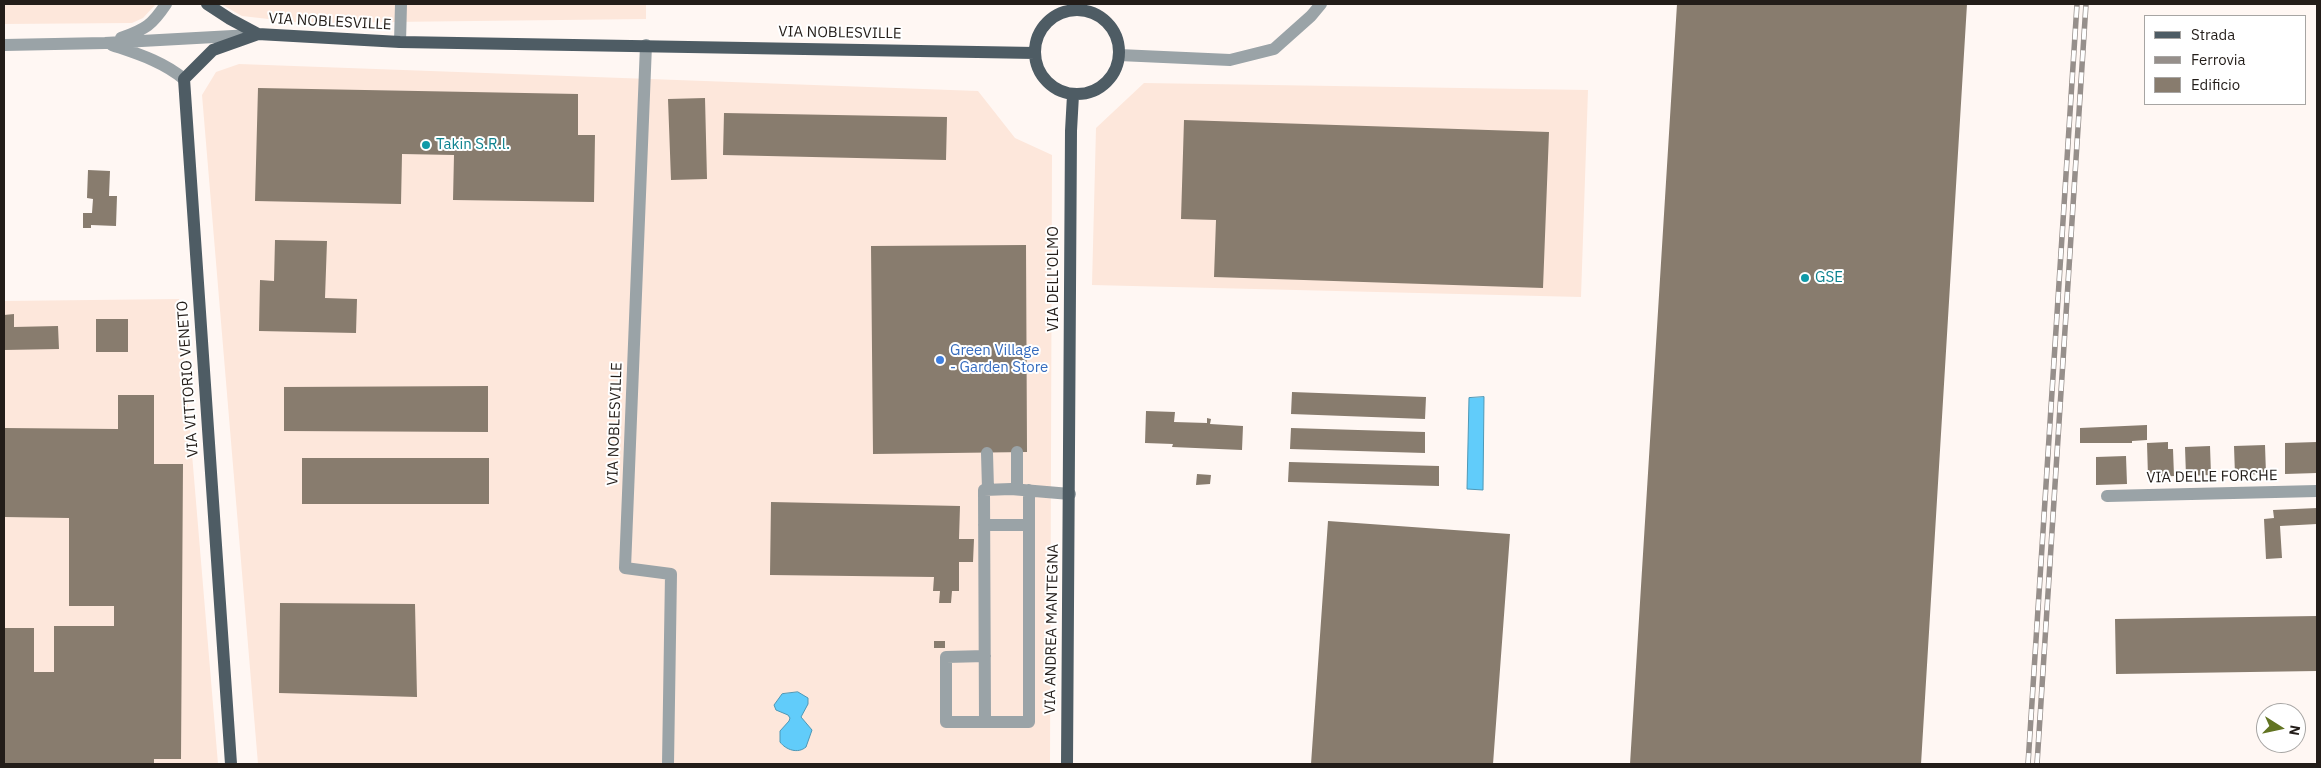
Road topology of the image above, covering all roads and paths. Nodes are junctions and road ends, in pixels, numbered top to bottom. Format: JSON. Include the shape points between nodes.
{"nodes":[{"id":1,"x":166,"y":4,"type":"edge"},
{"id":2,"x":207,"y":4,"type":"edge"},
{"id":3,"x":401,"y":4,"type":"edge"},
{"id":4,"x":1321,"y":4,"type":"edge"},
{"id":5,"x":1073,"y":7,"type":"edge"},
{"id":6,"x":258,"y":34,"type":"junction"},
{"id":7,"x":400,"y":42,"type":"junction"},
{"id":8,"x":105,"y":43,"type":"junction"},
{"id":9,"x":4,"y":45,"type":"edge"},
{"id":10,"x":646,"y":45,"type":"junction"},
{"id":11,"x":1034,"y":53,"type":"junction"},
{"id":12,"x":1119,"y":55,"type":"junction"},
{"id":13,"x":184,"y":80,"type":"junction"},
{"id":14,"x":1073,"y":95,"type":"junction"},
{"id":15,"x":987,"y":452,"type":"dead end"},
{"id":16,"x":1017,"y":452,"type":"dead end"},
{"id":17,"x":1023,"y":489,"type":"junction"},
{"id":18,"x":988,"y":490,"type":"junction"},
{"id":19,"x":2317,"y":491,"type":"edge"},
{"id":20,"x":1070,"y":494,"type":"junction"},
{"id":21,"x":2107,"y":496,"type":"dead end"},
{"id":22,"x":984,"y":525,"type":"junction"},
{"id":23,"x":1029,"y":525,"type":"junction"},
{"id":24,"x":985,"y":656,"type":"junction"},
{"id":25,"x":985,"y":722,"type":"junction"},
{"id":26,"x":231,"y":764,"type":"edge"},
{"id":27,"x":668,"y":764,"type":"edge"},
{"id":28,"x":1067,"y":764,"type":"edge"}],
"edges":[{"from":1,"to":8,"type":"street","via":[[154,22],[138,32]]},
{"from":2,"to":6,"type":"main road","name":"VIA NOBLESVILLE"},
{"from":3,"to":7,"type":"street","name":"VIA NOBLESVILLE"},
{"from":4,"to":12,"type":"street","via":[[1312,16],[1274,48],[1230,60]]},
{"from":5,"to":11,"type":"main road","via":[[1045,24]]},
{"from":5,"to":12,"type":"main road","via":[[1091,12],[1106,22],[1116,37]]},
{"from":6,"to":7,"type":"main road","name":"VIA NOBLESVILLE"},
{"from":6,"to":8,"type":"street"},
{"from":6,"to":13,"type":"main road","name":"VIA NOBLESVILLE","via":[[213,50]]},
{"from":7,"to":10,"type":"main road","name":"VIA NOBLESVILLE"},
{"from":8,"to":9,"type":"street"},
{"from":8,"to":13,"type":"street","via":[[150,57]]},
{"from":10,"to":11,"type":"main road","name":"VIA NOBLESVILLE"},
{"from":10,"to":27,"type":"street","name":"VIA NOBLESVILLE","via":[[625,568],[671,574]]},
{"from":11,"to":14,"type":"main road","via":[[1043,78],[1056,90]]},
{"from":12,"to":14,"type":"main road","via":[[1115,71],[1104,84],[1090,93]]},
{"from":13,"to":26,"type":"main road","name":"VIA VITTORIO VENETO"},
{"from":14,"to":20,"type":"main road","name":"VIA DELL'OLMO"},
{"from":15,"to":18,"type":"street"},
{"from":16,"to":17,"type":"street"},
{"from":17,"to":18,"type":"street"},
{"from":17,"to":20,"type":"street"},
{"from":17,"to":23,"type":"street"},
{"from":18,"to":22,"type":"street","via":[[984,490]]},
{"from":19,"to":21,"type":"street","name":"VIA DELLE FORCHE"},
{"from":20,"to":28,"type":"main road","name":"VIA ANDREA MANTEGNA"},
{"from":22,"to":23,"type":"street"},
{"from":22,"to":24,"type":"street"},
{"from":23,"to":25,"type":"street","via":[[1029,722]]},
{"from":24,"to":25,"type":"street"},
{"from":24,"to":25,"type":"street","via":[[946,657],[946,722]]}]}
